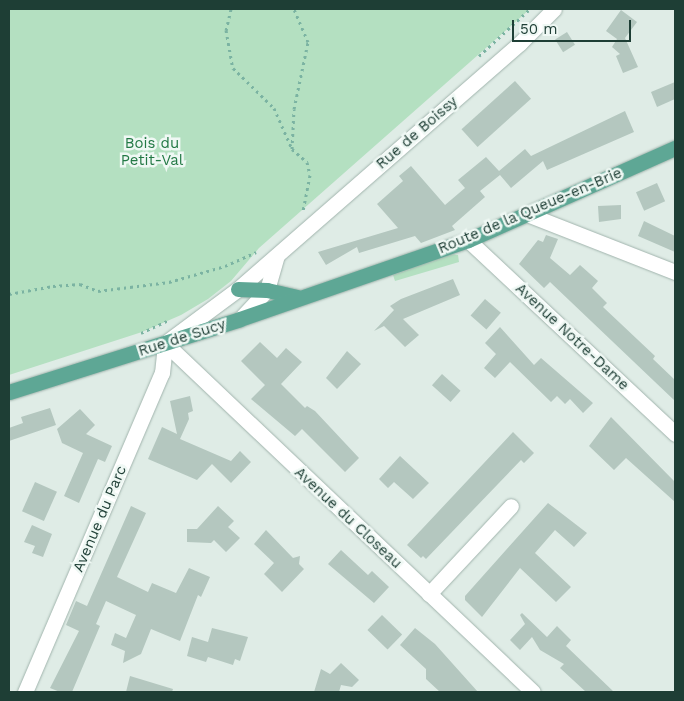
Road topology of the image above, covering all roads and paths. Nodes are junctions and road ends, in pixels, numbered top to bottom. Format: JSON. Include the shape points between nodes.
{"nodes":[{"id":1,"x":231,"y":9,"type":"edge"},
{"id":2,"x":294,"y":9,"type":"edge"},
{"id":3,"x":554,"y":9,"type":"edge"},
{"id":4,"x":675,"y":148,"type":"edge"},
{"id":5,"x":292,"y":149,"type":"junction"},
{"id":6,"x":303,"y":211,"type":"dead end"},
{"id":7,"x":527,"y":214,"type":"junction"},
{"id":8,"x":468,"y":240,"type":"junction"},
{"id":9,"x":261,"y":250,"type":"dead end"},
{"id":10,"x":278,"y":254,"type":"junction"},
{"id":11,"x":675,"y":272,"type":"edge"},
{"id":12,"x":238,"y":289,"type":"junction"},
{"id":13,"x":267,"y":290,"type":"junction"},
{"id":14,"x":9,"y":294,"type":"edge"},
{"id":15,"x":297,"y":297,"type":"junction"},
{"id":16,"x":173,"y":319,"type":"dead end"},
{"id":17,"x":240,"y":319,"type":"junction"},
{"id":18,"x":132,"y":336,"type":"dead end"},
{"id":19,"x":165,"y":343,"type":"junction"},
{"id":20,"x":9,"y":392,"type":"edge"},
{"id":21,"x":675,"y":434,"type":"edge"},
{"id":22,"x":511,"y":506,"type":"dead end"},
{"id":23,"x":429,"y":594,"type":"junction"},
{"id":24,"x":25,"y":692,"type":"edge"},
{"id":25,"x":533,"y":692,"type":"edge"}],
"edges":[{"from":1,"to":5,"type":"path","via":[[226,30],[233,68],[274,108]]},
{"from":2,"to":5,"type":"path","via":[[308,42],[294,109]]},
{"from":3,"to":10,"type":"street","name":"Rue de Boissy","via":[[520,43]]},
{"from":4,"to":7,"type":"main road","name":"Route de la Queue-en-Brie"},
{"from":5,"to":6,"type":"path","via":[[307,162],[310,175]]},
{"from":7,"to":8,"type":"main road","name":"Route de la Queue-en-Brie"},
{"from":7,"to":11,"type":"street"},
{"from":8,"to":15,"type":"main road","name":"Route de la Queue-en-Brie"},
{"from":8,"to":21,"type":"street","name":"Avenue Notre-Dame"},
{"from":9,"to":14,"type":"path","via":[[225,266],[169,282],[98,292],[80,284],[53,286]]},
{"from":10,"to":12,"type":"street","name":"Rue de Boissy"},
{"from":10,"to":13,"type":"street"},
{"from":12,"to":13,"type":"main road"},
{"from":12,"to":19,"type":"street","name":"Rue de Boissy"},
{"from":13,"to":15,"type":"main road"},
{"from":13,"to":17,"type":"street"},
{"from":15,"to":17,"type":"main road","name":"Rue de Sucy"},
{"from":16,"to":18,"type":"path"},
{"from":17,"to":19,"type":"main road","name":"Rue de Sucy"},
{"from":19,"to":20,"type":"main road","name":"Rue de Sucy"},
{"from":19,"to":23,"type":"street","name":"Avenue du Closeau"},
{"from":19,"to":24,"type":"street","name":"Avenue du Parc","via":[[162,373]]},
{"from":22,"to":23,"type":"street"},
{"from":23,"to":25,"type":"street","name":"Avenue du Closeau"}]}
